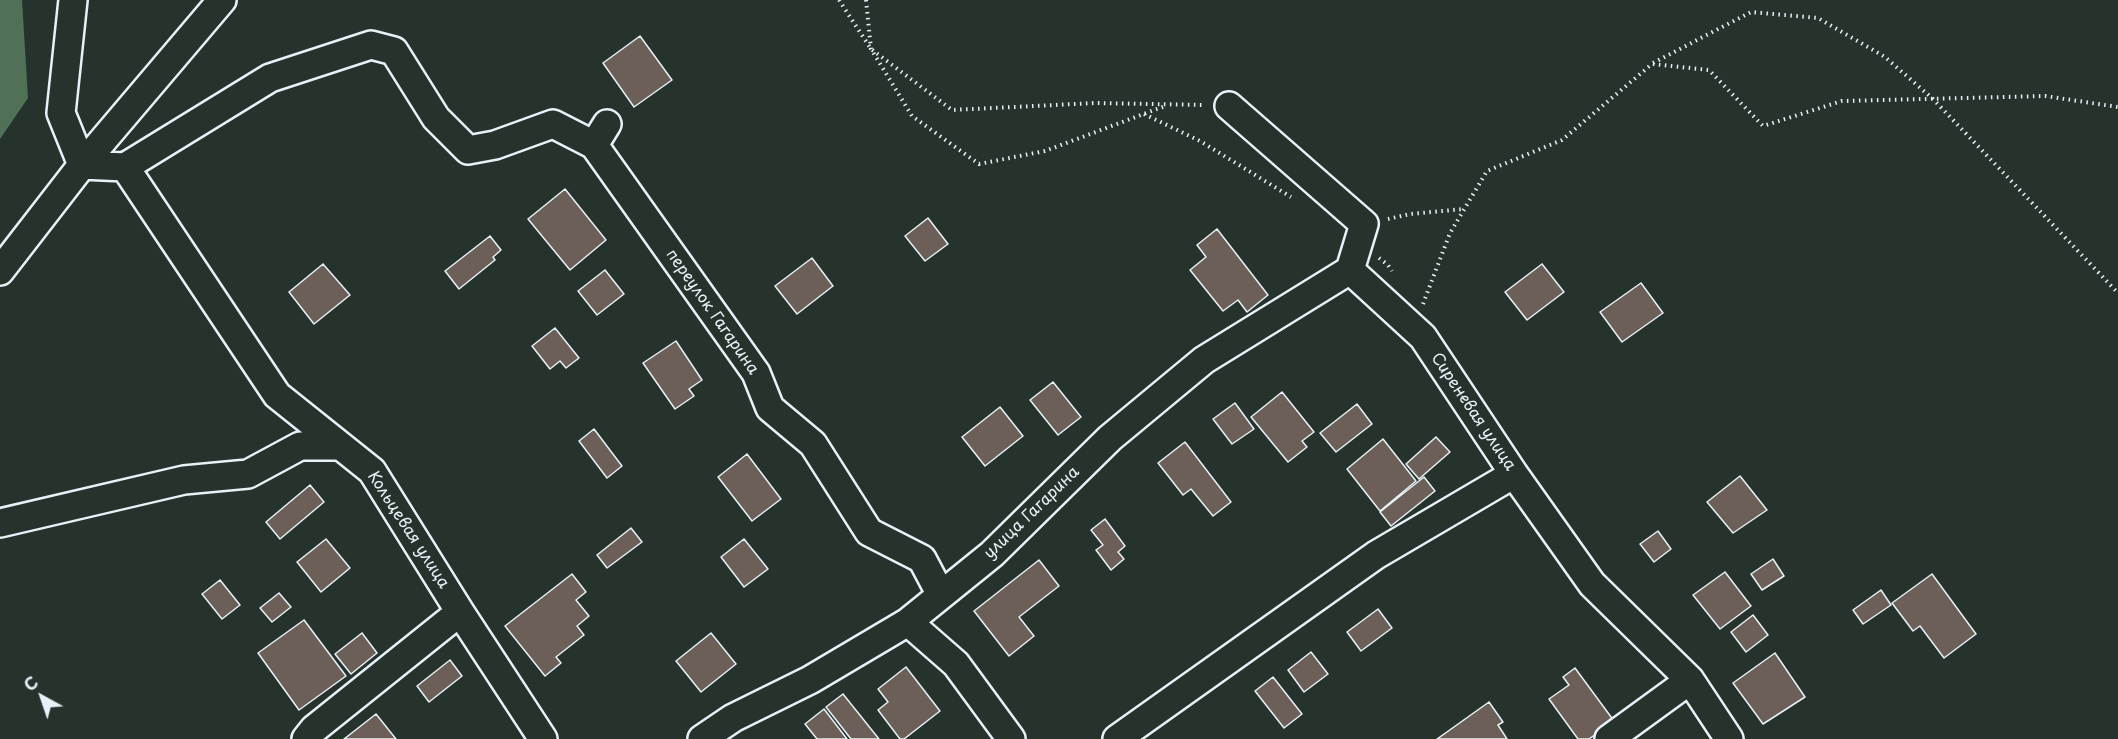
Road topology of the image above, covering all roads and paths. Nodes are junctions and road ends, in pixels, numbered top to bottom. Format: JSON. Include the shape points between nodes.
{"nodes":[{"id":1,"x":74,"y":0,"type":"edge"},
{"id":2,"x":222,"y":0,"type":"edge"},
{"id":3,"x":838,"y":0,"type":"edge"},
{"id":4,"x":866,"y":0,"type":"edge"},
{"id":5,"x":871,"y":49,"type":"junction"},
{"id":6,"x":1652,"y":64,"type":"junction"},
{"id":7,"x":1934,"y":99,"type":"junction"},
{"id":8,"x":1168,"y":105,"type":"junction"},
{"id":9,"x":1229,"y":106,"type":"joint"},
{"id":10,"x":2118,"y":107,"type":"edge"},
{"id":11,"x":1143,"y":114,"type":"junction"},
{"id":12,"x":82,"y":165,"type":"junction"},
{"id":13,"x":125,"y":167,"type":"junction"},
{"id":14,"x":1297,"y":201,"type":"dead end"},
{"id":15,"x":1465,"y":209,"type":"junction"},
{"id":16,"x":1361,"y":233,"type":"junction"},
{"id":17,"x":1350,"y":270,"type":"junction"},
{"id":18,"x":0,"y":271,"type":"edge"},
{"id":19,"x":1394,"y":275,"type":"dead end"},
{"id":20,"x":2118,"y":293,"type":"edge"},
{"id":21,"x":1423,"y":337,"type":"junction"},
{"id":22,"x":340,"y":446,"type":"junction"},
{"id":23,"x":1514,"y":474,"type":"junction"},
{"id":24,"x":0,"y":523,"type":"edge"},
{"id":25,"x":940,"y":595,"type":"junction"},
{"id":26,"x":460,"y":612,"type":"junction"},
{"id":27,"x":909,"y":622,"type":"junction"},
{"id":28,"x":1690,"y":680,"type":"junction"},
{"id":29,"x":306,"y":739,"type":"edge"},
{"id":30,"x":543,"y":739,"type":"edge"},
{"id":31,"x":702,"y":739,"type":"edge"},
{"id":32,"x":1011,"y":739,"type":"edge"},
{"id":33,"x":1117,"y":739,"type":"edge"},
{"id":34,"x":1609,"y":739,"type":"edge"},
{"id":35,"x":1729,"y":739,"type":"edge"}],
"edges":[{"from":1,"to":12,"type":"street","via":[[61,114]]},
{"from":2,"to":12,"type":"street"},
{"from":3,"to":5,"type":"path"},
{"from":4,"to":5,"type":"path"},
{"from":5,"to":8,"type":"path","via":[[952,110],[1095,103]]},
{"from":5,"to":11,"type":"path","via":[[912,116],[979,164],[1045,151]]},
{"from":6,"to":7,"type":"path","via":[[1709,70],[1763,126],[1842,101]]},
{"from":6,"to":7,"type":"path","via":[[1751,12],[1818,18],[1884,57]]},
{"from":6,"to":15,"type":"path","via":[[1562,140],[1487,171]]},
{"from":7,"to":10,"type":"path","via":[[2045,96]]},
{"from":7,"to":20,"type":"path"},
{"from":8,"to":9,"type":"path"},
{"from":8,"to":11,"type":"path"},
{"from":9,"to":16,"type":"street"},
{"from":11,"to":14,"type":"path","via":[[1200,141]]},
{"from":12,"to":13,"type":"street"},
{"from":12,"to":18,"type":"street"},
{"from":13,"to":22,"type":"street","name":"Кольцевая улица","via":[[277,395]]},
{"from":13,"to":25,"type":"street","name":"переулок Гагарина","via":[[270,78],[371,45],[394,51],[436,118],[468,150],[495,145],[553,124],[600,135],[756,373],[770,408],[813,444],[869,532],[922,559]]},
{"from":15,"to":16,"type":"path","via":[[1410,214]]},
{"from":15,"to":21,"type":"path","via":[[1450,233],[1419,314]]},
{"from":16,"to":17,"type":"street"},
{"from":16,"to":19,"type":"path"},
{"from":17,"to":21,"type":"street","name":"Сиреневая улица"},
{"from":17,"to":25,"type":"street","name":"улица Гагарина","via":[[1204,360],[1110,438],[992,554]]},
{"from":21,"to":23,"type":"street","name":"Сиреневая улица"},
{"from":22,"to":24,"type":"street","via":[[300,446],[248,474],[184,480]]},
{"from":22,"to":26,"type":"street","name":"Кольцевая улица","via":[[372,471]]},
{"from":23,"to":28,"type":"street","name":"Сиреневая улица","via":[[1592,584]]},
{"from":23,"to":33,"type":"street","via":[[1376,555]]},
{"from":25,"to":27,"type":"street","name":"улица Гагарина"},
{"from":26,"to":29,"type":"street"},
{"from":26,"to":30,"type":"street","name":"Кольцевая улица"},
{"from":27,"to":31,"type":"street","name":"улица Гагарина","via":[[810,680],[733,718]]},
{"from":27,"to":32,"type":"street","via":[[956,664]]},
{"from":28,"to":34,"type":"street"},
{"from":28,"to":35,"type":"street","name":"Сиреневая улица"}]}
